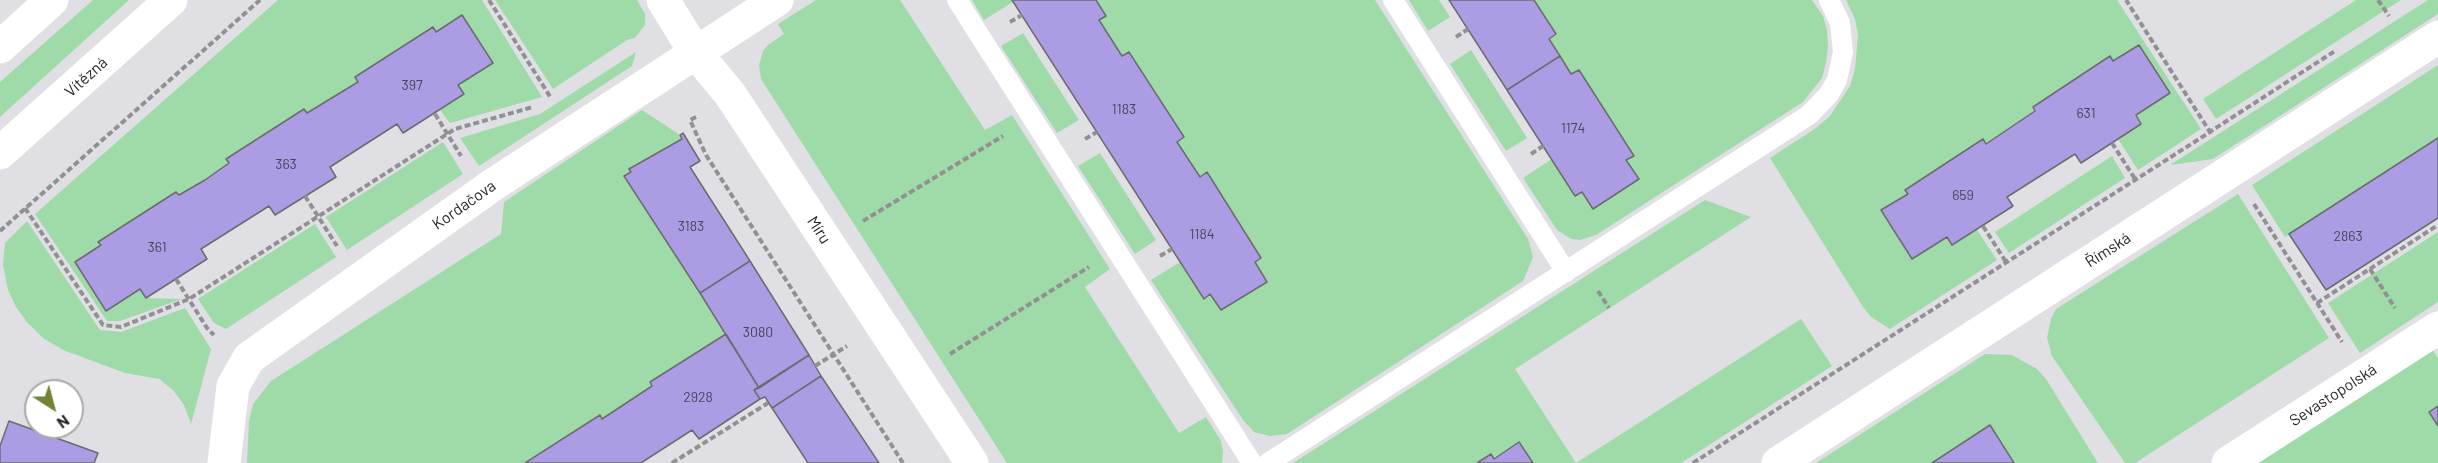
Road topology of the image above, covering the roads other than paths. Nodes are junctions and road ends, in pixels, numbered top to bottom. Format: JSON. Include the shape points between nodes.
{"nodes":[{"id":1,"x":52,"y":0,"type":"edge"},
{"id":2,"x":171,"y":0,"type":"edge"},
{"id":3,"x":663,"y":0,"type":"edge"},
{"id":4,"x":777,"y":0,"type":"edge"},
{"id":5,"x":957,"y":0,"type":"edge"},
{"id":6,"x":1393,"y":0,"type":"edge"},
{"id":7,"x":1829,"y":0,"type":"edge"},
{"id":8,"x":2438,"y":37,"type":"edge"},
{"id":9,"x":0,"y":47,"type":"edge"},
{"id":10,"x":695,"y":52,"type":"junction"},
{"id":11,"x":0,"y":153,"type":"edge"},
{"id":12,"x":1566,"y":272,"type":"junction"},
{"id":13,"x":2438,"y":328,"type":"edge"},
{"id":14,"x":224,"y":463,"type":"edge"},
{"id":15,"x":972,"y":463,"type":"edge"},
{"id":16,"x":1252,"y":463,"type":"edge"},
{"id":17,"x":1268,"y":463,"type":"edge"},
{"id":18,"x":1778,"y":463,"type":"edge"},
{"id":19,"x":2228,"y":463,"type":"edge"}],
"edges":[{"from":1,"to":9,"type":"street"},
{"from":2,"to":11,"type":"street","name":"Vítězná"},
{"from":3,"to":10,"type":"street","name":"Míru"},
{"from":4,"to":10,"type":"street","name":"Kordačova"},
{"from":5,"to":16,"type":"lane"},
{"from":6,"to":12,"type":"lane"},
{"from":7,"to":12,"type":"lane","via":[[1840,23],[1843,51],[1837,80],[1820,105]]},
{"from":8,"to":18,"type":"street","name":"Římská"},
{"from":10,"to":14,"type":"street","name":"Kordačova","via":[[484,192],[262,347],[244,364],[232,386]]},
{"from":10,"to":15,"type":"street","name":"Míru","via":[[730,94]]},
{"from":12,"to":17,"type":"lane"},
{"from":13,"to":19,"type":"street","name":"Sevastopolská"}]}
